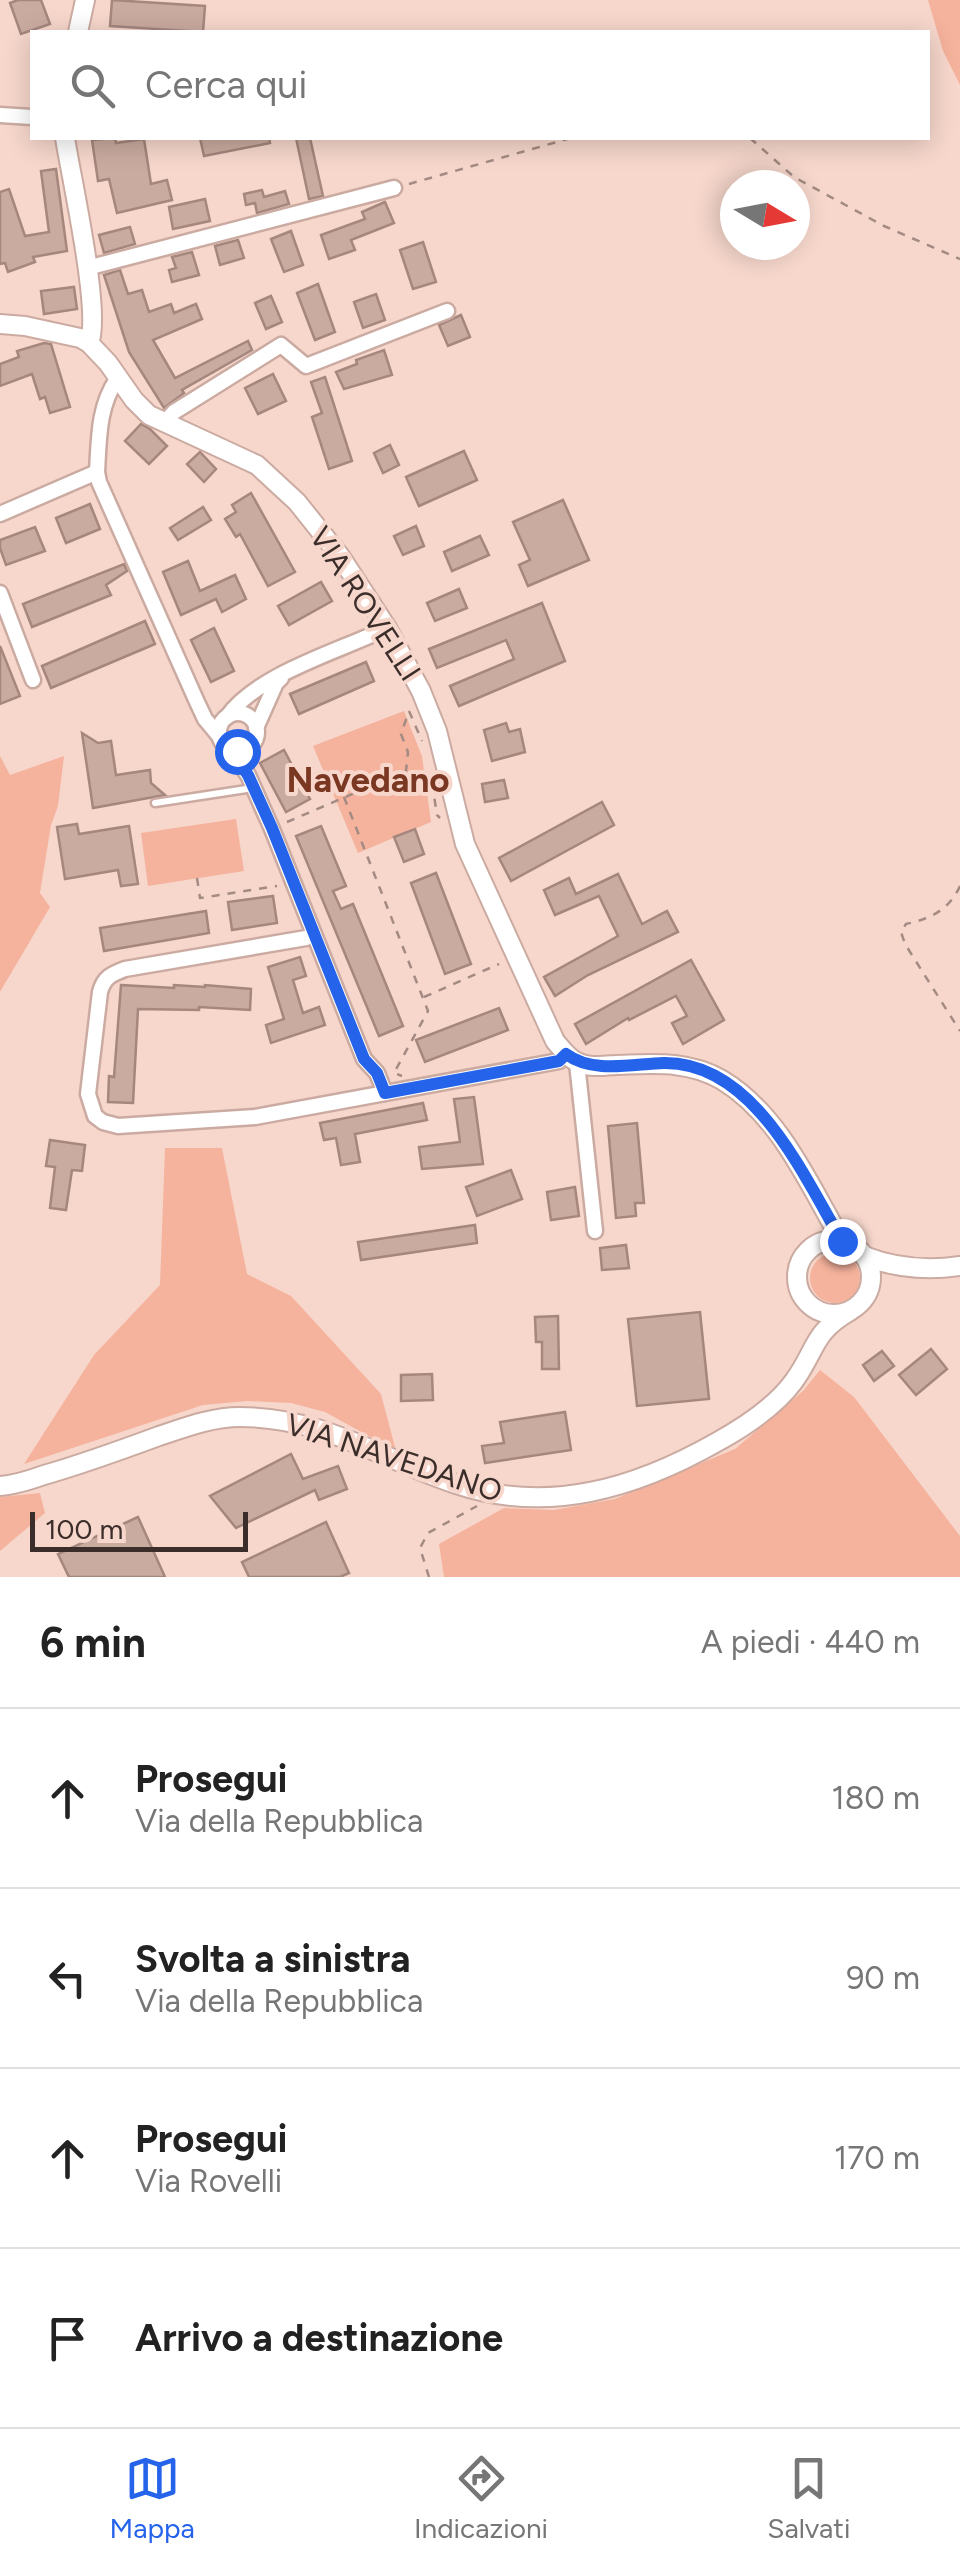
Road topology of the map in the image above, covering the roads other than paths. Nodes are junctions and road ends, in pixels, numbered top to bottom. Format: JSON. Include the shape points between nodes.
{"nodes":[{"id":1,"x":85,"y":0,"type":"edge"},
{"id":2,"x":78,"y":30,"type":"edge"},
{"id":3,"x":0,"y":115,"type":"edge"},
{"id":4,"x":30,"y":117,"type":"edge"},
{"id":5,"x":65,"y":140,"type":"edge"},
{"id":6,"x":394,"y":188,"type":"road end"},
{"id":7,"x":87,"y":268,"type":"junction"},
{"id":8,"x":447,"y":311,"type":"dead end"},
{"id":9,"x":0,"y":324,"type":"edge"},
{"id":10,"x":90,"y":342,"type":"junction"},
{"id":11,"x":117,"y":378,"type":"junction"},
{"id":12,"x":164,"y":423,"type":"junction"},
{"id":13,"x":97,"y":472,"type":"junction"},
{"id":14,"x":0,"y":514,"type":"edge"},
{"id":15,"x":0,"y":593,"type":"edge"},
{"id":16,"x":387,"y":628,"type":"junction"},
{"id":17,"x":284,"y":674,"type":"junction"},
{"id":18,"x":33,"y":680,"type":"dead end"},
{"id":19,"x":227,"y":717,"type":"junction"},
{"id":20,"x":256,"y":728,"type":"junction"},
{"id":21,"x":224,"y":743,"type":"junction"},
{"id":22,"x":250,"y":746,"type":"junction"},
{"id":23,"x":251,"y":782,"type":"junction"},
{"id":24,"x":155,"y":803,"type":"dead end"},
{"id":25,"x":313,"y":935,"type":"junction"},
{"id":26,"x":572,"y":1059,"type":"junction"},
{"id":27,"x":385,"y":1093,"type":"junction"},
{"id":28,"x":814,"y":1194,"type":"junction"},
{"id":29,"x":595,"y":1231,"type":"dead end"},
{"id":30,"x":842,"y":1241,"type":"junction"},
{"id":31,"x":808,"y":1250,"type":"junction"},
{"id":32,"x":864,"y":1256,"type":"junction"},
{"id":33,"x":960,"y":1266,"type":"edge"},
{"id":34,"x":912,"y":1269,"type":"junction"},
{"id":35,"x":866,"y":1296,"type":"junction"},
{"id":36,"x":803,"y":1298,"type":"junction"},
{"id":37,"x":850,"y":1311,"type":"junction"},
{"id":38,"x":803,"y":1364,"type":"junction"},
{"id":39,"x":0,"y":1486,"type":"edge"}],
"edges":[{"from":1,"to":2,"type":"street"},
{"from":3,"to":4,"type":"street"},
{"from":5,"to":7,"type":"street"},
{"from":6,"to":7,"type":"street"},
{"from":7,"to":10,"type":"street"},
{"from":8,"to":12,"type":"street","via":[[306,366],[281,345]]},
{"from":9,"to":10,"type":"street"},
{"from":10,"to":11,"type":"street","name":"VIA ROVELLI"},
{"from":11,"to":12,"type":"street","name":"VIA ROVELLI"},
{"from":11,"to":13,"type":"street","via":[[102,411]]},
{"from":12,"to":16,"type":"street","name":"VIA ROVELLI","via":[[234,452],[276,481],[340,556]]},
{"from":13,"to":14,"type":"street"},
{"from":13,"to":21,"type":"street","via":[[196,702]]},
{"from":15,"to":18,"type":"street"},
{"from":16,"to":17,"type":"street"},
{"from":16,"to":26,"type":"street","name":"VIA ROVELLI","via":[[438,731],[465,844],[555,1041]]},
{"from":17,"to":19,"type":"street"},
{"from":17,"to":20,"type":"street"},
{"from":19,"to":20,"type":"street","via":[[248,716]]},
{"from":19,"to":21,"type":"street"},
{"from":20,"to":22,"type":"street"},
{"from":21,"to":22,"type":"street","via":[[237,751]]},
{"from":21,"to":23,"type":"street"},
{"from":22,"to":23,"type":"street"},
{"from":23,"to":24,"type":"lane"},
{"from":23,"to":25,"type":"street"},
{"from":25,"to":27,"type":"street","via":[[364,1059]]},
{"from":25,"to":27,"type":"street","via":[[111,974],[103,982],[88,1094],[95,1116],[118,1126],[256,1117]]},
{"from":26,"to":27,"type":"street"},
{"from":26,"to":28,"type":"street","via":[[595,1066],[670,1063],[721,1080],[762,1114]]},
{"from":26,"to":29,"type":"street","name":"VIA ROVELLI"},
{"from":28,"to":30,"type":"street"},
{"from":28,"to":31,"type":"street","via":[[819,1217]]},
{"from":30,"to":31,"type":"street"},
{"from":30,"to":32,"type":"street"},
{"from":31,"to":36,"type":"street","via":[[796,1273]]},
{"from":32,"to":34,"type":"street"},
{"from":32,"to":35,"type":"street","via":[[871,1280]]},
{"from":33,"to":34,"type":"street"},
{"from":34,"to":35,"type":"street"},
{"from":35,"to":37,"type":"street"},
{"from":36,"to":37,"type":"street","via":[[824,1314]]},
{"from":36,"to":38,"type":"street","via":[[810,1326]]},
{"from":37,"to":38,"type":"street","name":"VIA NAVEDANO","via":[[820,1334]]},
{"from":38,"to":39,"type":"street","name":"VIA NAVEDANO","via":[[776,1400],[722,1440],[678,1464],[558,1498],[454,1484],[334,1432],[236,1417],[199,1422]]}]}
